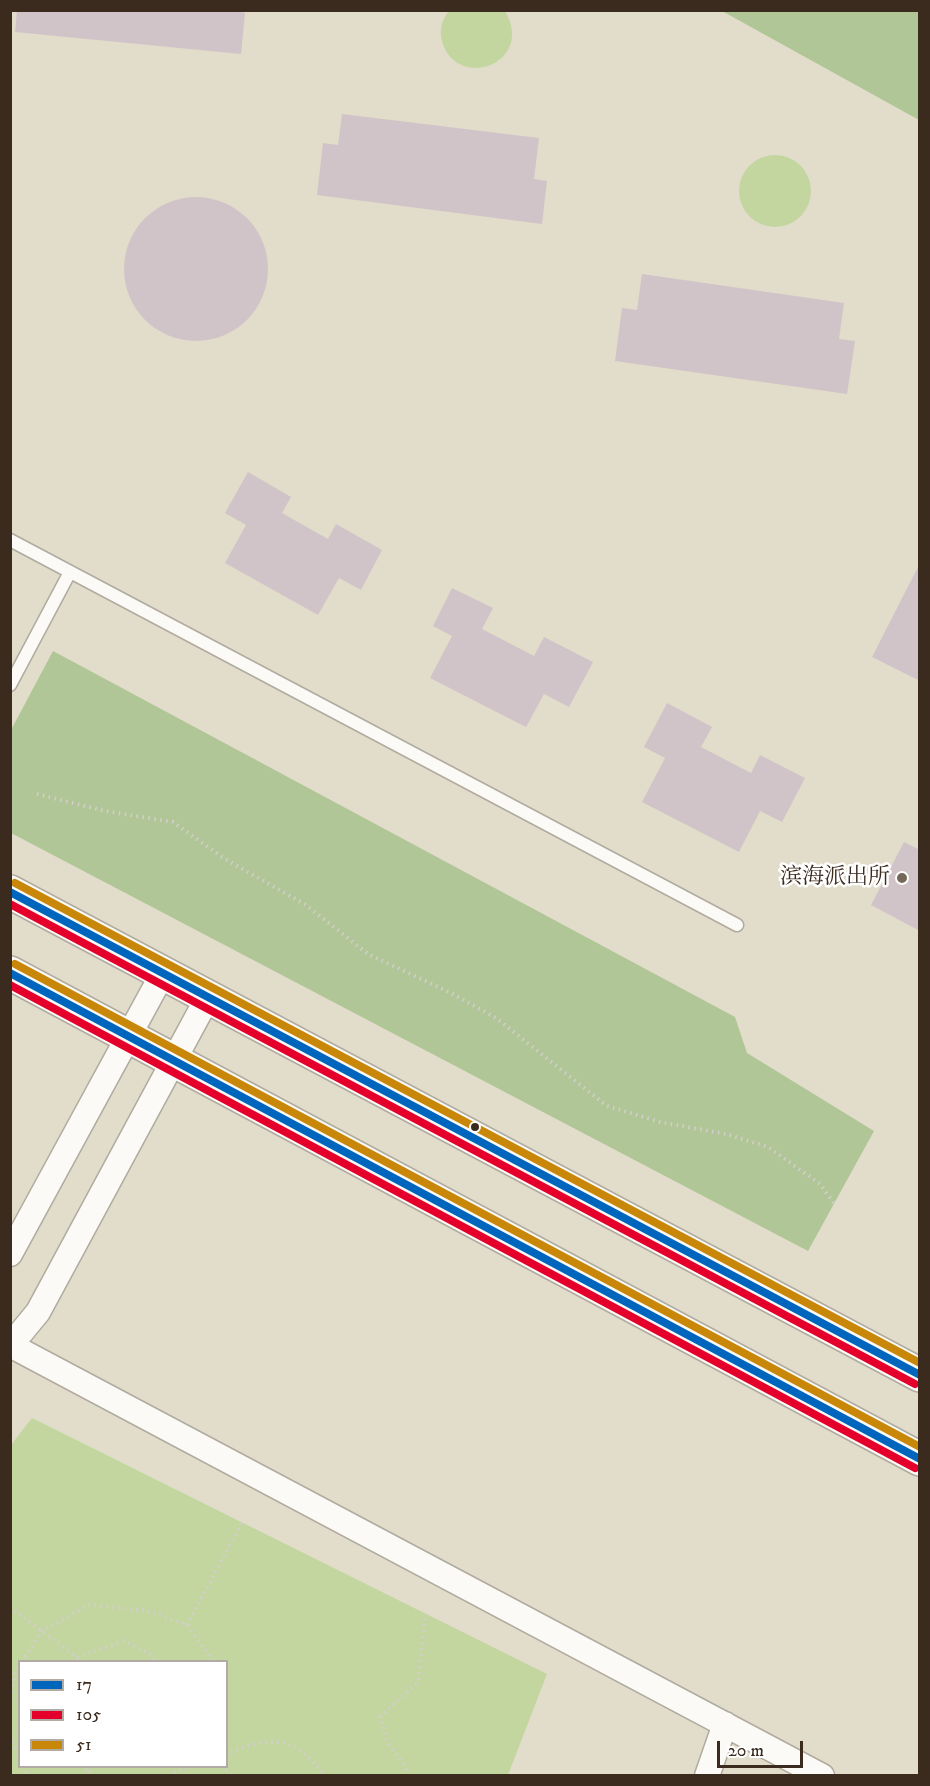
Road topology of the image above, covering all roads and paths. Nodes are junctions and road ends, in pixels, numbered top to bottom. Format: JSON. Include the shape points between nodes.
{"nodes":[{"id":1,"x":10,"y":540,"type":"edge"},
{"id":2,"x":70,"y":572,"type":"junction"},
{"id":3,"x":10,"y":685,"type":"edge"},
{"id":4,"x":37,"y":794,"type":"dead end"},
{"id":5,"x":10,"y":892,"type":"edge"},
{"id":6,"x":737,"y":925,"type":"dead end"},
{"id":7,"x":10,"y":973,"type":"edge"},
{"id":8,"x":163,"y":973,"type":"junction"},
{"id":9,"x":208,"y":997,"type":"junction"},
{"id":10,"x":128,"y":1038,"type":"junction"},
{"id":11,"x":172,"y":1061,"type":"junction"},
{"id":12,"x":836,"y":1206,"type":"dead end"},
{"id":13,"x":10,"y":1254,"type":"edge"},
{"id":14,"x":11,"y":1345,"type":"edge"},
{"id":15,"x":920,"y":1375,"type":"edge"},
{"id":16,"x":920,"y":1459,"type":"edge"},
{"id":17,"x":242,"y":1522,"type":"dead end"},
{"id":18,"x":10,"y":1606,"type":"edge"},
{"id":19,"x":426,"y":1614,"type":"dead end"},
{"id":20,"x":187,"y":1625,"type":"junction"},
{"id":21,"x":42,"y":1631,"type":"junction"},
{"id":22,"x":75,"y":1659,"type":"edge"},
{"id":23,"x":23,"y":1660,"type":"edge"},
{"id":24,"x":154,"y":1660,"type":"edge"},
{"id":25,"x":213,"y":1660,"type":"edge"},
{"id":26,"x":18,"y":1669,"type":"edge"},
{"id":27,"x":10,"y":1698,"type":"edge"},
{"id":28,"x":725,"y":1724,"type":"junction"},
{"id":29,"x":10,"y":1736,"type":"edge"},
{"id":30,"x":18,"y":1752,"type":"edge"},
{"id":31,"x":228,"y":1755,"type":"edge"},
{"id":32,"x":188,"y":1768,"type":"edge"},
{"id":33,"x":169,"y":1776,"type":"edge"},
{"id":34,"x":325,"y":1776,"type":"edge"},
{"id":35,"x":407,"y":1776,"type":"edge"},
{"id":36,"x":707,"y":1776,"type":"edge"},
{"id":37,"x":822,"y":1776,"type":"edge"}],
"edges":[{"from":1,"to":2,"type":"lane"},
{"from":2,"to":3,"type":"lane"},
{"from":2,"to":6,"type":"lane"},
{"from":4,"to":12,"type":"path","via":[[173,822],[225,859],[306,905],[368,954],[496,1018],[607,1106],[768,1147],[820,1184]]},
{"from":5,"to":8,"type":"main road"},
{"from":7,"to":10,"type":"main road"},
{"from":8,"to":9,"type":"main road"},
{"from":8,"to":10,"type":"street"},
{"from":9,"to":11,"type":"street"},
{"from":9,"to":15,"type":"main road"},
{"from":10,"to":11,"type":"main road"},
{"from":10,"to":13,"type":"street"},
{"from":11,"to":14,"type":"street","via":[[38,1312]]},
{"from":11,"to":16,"type":"main road"},
{"from":14,"to":28,"type":"street"},
{"from":17,"to":20,"type":"path"},
{"from":18,"to":21,"type":"path"},
{"from":19,"to":35,"type":"path","via":[[418,1682],[380,1716],[387,1741],[406,1768]]},
{"from":20,"to":21,"type":"path","via":[[146,1610],[89,1605]]},
{"from":20,"to":25,"type":"path"},
{"from":21,"to":22,"type":"path"},
{"from":21,"to":23,"type":"path"},
{"from":22,"to":24,"type":"path","via":[[124,1641],[152,1655]]},
{"from":26,"to":27,"type":"path"},
{"from":28,"to":36,"type":"street"},
{"from":28,"to":37,"type":"street"},
{"from":29,"to":30,"type":"path"},
{"from":31,"to":34,"type":"path","via":[[262,1743],[289,1744]]},
{"from":32,"to":33,"type":"path"}]}
